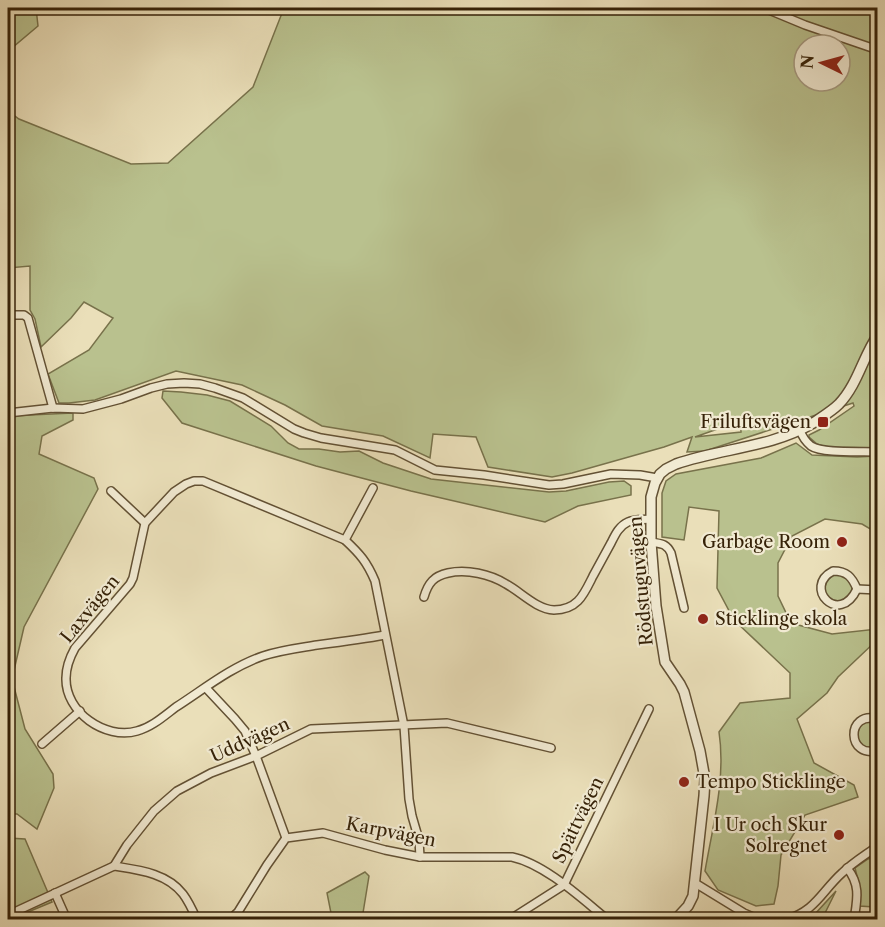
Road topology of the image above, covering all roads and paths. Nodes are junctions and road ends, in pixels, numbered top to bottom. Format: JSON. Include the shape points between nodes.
{"nodes":[{"id":1,"x":764,"y":8,"type":"edge"},
{"id":2,"x":878,"y":50,"type":"edge"},
{"id":3,"x":8,"y":315,"type":"edge"},
{"id":4,"x":878,"y":335,"type":"edge"},
{"id":5,"x":53,"y":408,"type":"junction"},
{"id":6,"x":8,"y":413,"type":"edge"},
{"id":7,"x":800,"y":430,"type":"junction"},
{"id":8,"x":878,"y":452,"type":"edge"},
{"id":9,"x":657,"y":478,"type":"junction"},
{"id":10,"x":373,"y":488,"type":"dead end"},
{"id":11,"x":111,"y":491,"type":"dead end"},
{"id":12,"x":651,"y":519,"type":"junction"},
{"id":13,"x":145,"y":523,"type":"junction"},
{"id":14,"x":345,"y":540,"type":"junction"},
{"id":15,"x":651,"y":542,"type":"junction"},
{"id":16,"x":857,"y":589,"type":"junction"},
{"id":17,"x":878,"y":590,"type":"edge"},
{"id":18,"x":424,"y":597,"type":"dead end"},
{"id":19,"x":684,"y":608,"type":"dead end"},
{"id":20,"x":385,"y":635,"type":"junction"},
{"id":21,"x":206,"y":688,"type":"junction"},
{"id":22,"x":649,"y":709,"type":"dead end"},
{"id":23,"x":80,"y":711,"type":"junction"},
{"id":24,"x":878,"y":719,"type":"edge"},
{"id":25,"x":404,"y":726,"type":"junction"},
{"id":26,"x":42,"y":744,"type":"dead end"},
{"id":27,"x":550,"y":748,"type":"dead end"},
{"id":28,"x":878,"y":750,"type":"edge"},
{"id":29,"x":256,"y":756,"type":"junction"},
{"id":30,"x":286,"y":838,"type":"junction"},
{"id":31,"x":878,"y":849,"type":"edge"},
{"id":32,"x":420,"y":857,"type":"junction"},
{"id":33,"x":114,"y":866,"type":"junction"},
{"id":34,"x":847,"y":868,"type":"junction"},
{"id":35,"x":695,"y":883,"type":"junction"},
{"id":36,"x":564,"y":885,"type":"junction"},
{"id":37,"x":56,"y":893,"type":"junction"},
{"id":38,"x":8,"y":915,"type":"edge"},
{"id":39,"x":67,"y":920,"type":"edge"},
{"id":40,"x":197,"y":920,"type":"edge"},
{"id":41,"x":229,"y":920,"type":"edge"},
{"id":42,"x":508,"y":920,"type":"edge"},
{"id":43,"x":608,"y":920,"type":"edge"},
{"id":44,"x":675,"y":920,"type":"edge"},
{"id":45,"x":760,"y":920,"type":"edge"},
{"id":46,"x":785,"y":920,"type":"edge"},
{"id":47,"x":854,"y":920,"type":"edge"}],
"edges":[{"from":1,"to":2,"type":"street"},
{"from":3,"to":5,"type":"street","via":[[28,318]]},
{"from":4,"to":7,"type":"street","via":[[839,404]]},
{"from":5,"to":6,"type":"street"},
{"from":5,"to":9,"type":"street","via":[[83,409],[167,384],[200,384],[243,398],[304,433],[395,450],[435,470],[549,484],[611,474]]},
{"from":7,"to":8,"type":"street","via":[[812,447]]},
{"from":7,"to":9,"type":"street","via":[[763,444],[676,464]]},
{"from":9,"to":12,"type":"street","name":"Rödstuguvägen","via":[[651,498]]},
{"from":10,"to":14,"type":"street"},
{"from":11,"to":13,"type":"street"},
{"from":12,"to":15,"type":"street","name":"Rödstuguvägen"},
{"from":12,"to":18,"type":"street","via":[[635,520],[620,527],[582,598],[565,609],[542,607],[506,583],[463,572],[434,578]]},
{"from":13,"to":14,"type":"street","via":[[174,492],[186,484],[203,481]]},
{"from":13,"to":23,"type":"street","name":"Laxvägen","via":[[130,584],[70,658],[65,678],[67,689]]},
{"from":14,"to":20,"type":"street","via":[[360,554],[375,581]]},
{"from":15,"to":19,"type":"street","via":[[668,547],[671,553]]},
{"from":15,"to":35,"type":"street","name":"Rödstuguvägen","via":[[665,662],[684,692],[705,779]]},
{"from":16,"to":16,"type":"street","via":[[852,577],[839,571],[826,574],[821,582],[825,599],[833,605],[843,605]]},
{"from":16,"to":17,"type":"street"},
{"from":20,"to":21,"type":"street","name":"Laxvägen","via":[[264,656],[232,670]]},
{"from":20,"to":25,"type":"street"},
{"from":21,"to":23,"type":"street","name":"Laxvägen","via":[[148,727],[128,733],[96,726]]},
{"from":21,"to":29,"type":"street","via":[[236,719]]},
{"from":22,"to":36,"type":"street","name":"Spättvägen"},
{"from":23,"to":26,"type":"street"},
{"from":24,"to":28,"type":"street","via":[[861,720],[853,734],[862,749]]},
{"from":25,"to":27,"type":"street","name":"Uddvägen","via":[[447,723]]},
{"from":25,"to":29,"type":"street","name":"Uddvägen","via":[[311,729]]},
{"from":25,"to":32,"type":"street"},
{"from":29,"to":30,"type":"street"},
{"from":29,"to":33,"type":"street","name":"Uddvägen","via":[[211,773],[171,795],[127,845]]},
{"from":30,"to":32,"type":"street","name":"Karpvägen","via":[[323,833]]},
{"from":30,"to":41,"type":"street"},
{"from":31,"to":34,"type":"street"},
{"from":32,"to":36,"type":"street","name":"Karpvägen","via":[[512,857],[543,870]]},
{"from":33,"to":37,"type":"street"},
{"from":33,"to":40,"type":"street","via":[[144,871],[169,881],[184,895]]},
{"from":34,"to":46,"type":"street","via":[[809,908]]},
{"from":34,"to":47,"type":"street","via":[[855,879],[858,894]]},
{"from":35,"to":44,"type":"street","name":"Rödstuguvägen","via":[[688,906]]},
{"from":35,"to":45,"type":"street"},
{"from":36,"to":42,"type":"street","name":"Spättvägen"},
{"from":36,"to":43,"type":"street","name":"Karpvägen"},
{"from":37,"to":38,"type":"street"},
{"from":37,"to":39,"type":"street"}]}
